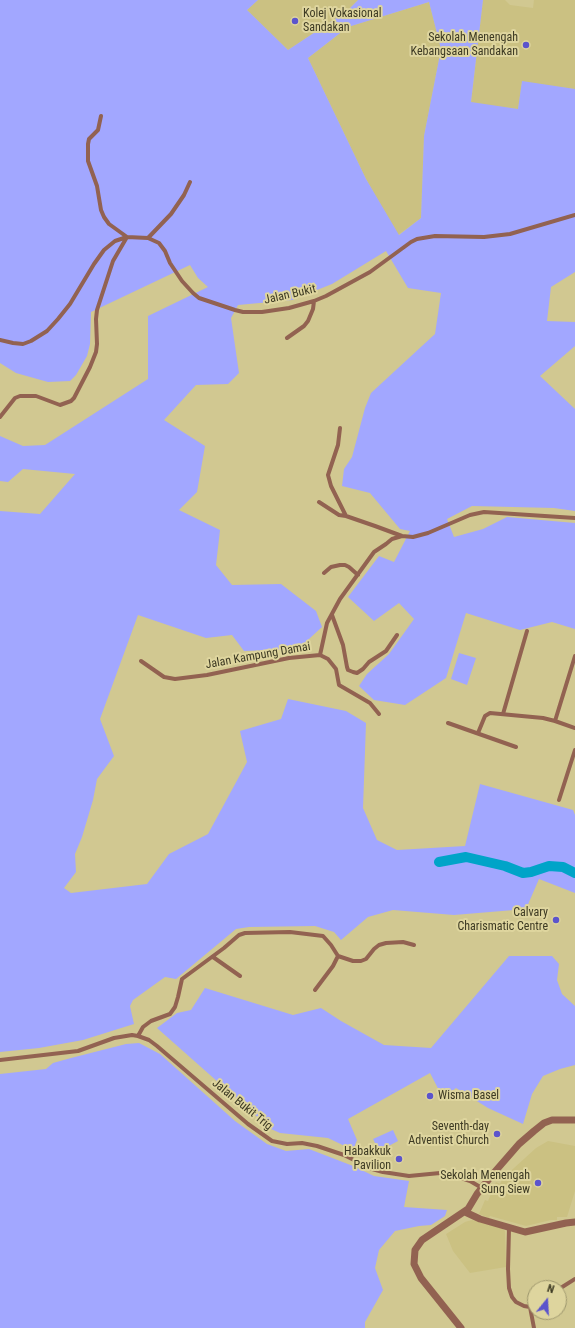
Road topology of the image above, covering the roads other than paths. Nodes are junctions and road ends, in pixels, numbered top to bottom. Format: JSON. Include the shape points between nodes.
{"nodes":[{"id":1,"x":101,"y":116,"type":"dead end"},
{"id":2,"x":190,"y":182,"type":"dead end"},
{"id":3,"x":575,"y":215,"type":"edge"},
{"id":4,"x":127,"y":237,"type":"junction"},
{"id":5,"x":148,"y":238,"type":"junction"},
{"id":6,"x":314,"y":301,"type":"junction"},
{"id":7,"x":287,"y":338,"type":"dead end"},
{"id":8,"x":0,"y":340,"type":"edge"},
{"id":9,"x":0,"y":417,"type":"edge"},
{"id":10,"x":340,"y":428,"type":"dead end"},
{"id":11,"x":319,"y":502,"type":"dead end"},
{"id":12,"x":346,"y":516,"type":"junction"},
{"id":13,"x":575,"y":518,"type":"edge"},
{"id":14,"x":402,"y":536,"type":"junction"},
{"id":15,"x":324,"y":573,"type":"dead end"},
{"id":16,"x":358,"y":575,"type":"junction"},
{"id":17,"x":332,"y":615,"type":"junction"},
{"id":18,"x":527,"y":631,"type":"dead end"},
{"id":19,"x":398,"y":635,"type":"dead end"},
{"id":20,"x":320,"y":655,"type":"junction"},
{"id":21,"x":575,"y":656,"type":"edge"},
{"id":22,"x":141,"y":661,"type":"dead end"},
{"id":23,"x":379,"y":714,"type":"dead end"},
{"id":24,"x":503,"y":714,"type":"junction"},
{"id":25,"x":555,"y":721,"type":"junction"},
{"id":26,"x":448,"y":723,"type":"dead end"},
{"id":27,"x":575,"y":728,"type":"edge"},
{"id":28,"x":478,"y":733,"type":"junction"},
{"id":29,"x":516,"y":747,"type":"dead end"},
{"id":30,"x":575,"y":750,"type":"edge"},
{"id":31,"x":559,"y":800,"type":"dead end"},
{"id":32,"x":414,"y":945,"type":"dead end"},
{"id":33,"x":213,"y":956,"type":"junction"},
{"id":34,"x":338,"y":956,"type":"junction"},
{"id":35,"x":240,"y":976,"type":"dead end"},
{"id":36,"x":316,"y":990,"type":"dead end"},
{"id":37,"x":138,"y":1036,"type":"junction"},
{"id":38,"x":0,"y":1060,"type":"edge"},
{"id":39,"x":575,"y":1120,"type":"edge"},
{"id":40,"x":482,"y":1188,"type":"junction"},
{"id":41,"x":465,"y":1212,"type":"junction"},
{"id":42,"x":575,"y":1222,"type":"edge"},
{"id":43,"x":509,"y":1228,"type":"junction"},
{"id":44,"x":527,"y":1306,"type":"edge"},
{"id":45,"x":461,"y":1328,"type":"edge"}],
"edges":[{"from":1,"to":4,"type":"street","via":[[98,130],[89,139],[88,161],[104,217]]},
{"from":2,"to":5,"type":"street","via":[[171,214]]},
{"from":3,"to":6,"type":"street","name":"Jalan Bukit","via":[[510,234],[484,237],[435,236],[417,239],[370,272]]},
{"from":4,"to":5,"type":"street"},
{"from":4,"to":8,"type":"street","via":[[115,241],[104,250],[70,304],[47,331],[23,344]]},
{"from":4,"to":9,"type":"street","via":[[112,261],[97,310],[96,352],[74,398],[60,405],[36,396],[20,396],[15,398]]},
{"from":5,"to":6,"type":"street","name":"Jalan Bukit","via":[[155,240],[162,247],[185,286],[207,302],[243,312],[271,311]]},
{"from":6,"to":7,"type":"street","via":[[308,321]]},
{"from":10,"to":12,"type":"street","via":[[338,445],[328,475]]},
{"from":11,"to":12,"type":"street","via":[[332,512]]},
{"from":12,"to":14,"type":"street"},
{"from":13,"to":14,"type":"street","via":[[484,512],[470,515],[428,533],[413,537]]},
{"from":14,"to":16,"type":"street","via":[[392,539],[374,552]]},
{"from":15,"to":16,"type":"street","via":[[331,567],[345,565]]},
{"from":16,"to":17,"type":"street","via":[[340,599]]},
{"from":17,"to":19,"type":"street","via":[[343,645],[348,670],[353,672],[357,673],[364,669],[369,662],[386,651]]},
{"from":17,"to":20,"type":"street","via":[[327,623]]},
{"from":18,"to":24,"type":"street"},
{"from":20,"to":22,"type":"street","name":"Jalan Kampung Damai","via":[[289,658],[175,679],[164,677]]},
{"from":20,"to":23,"type":"street","name":"Jalan Kampung Damai","via":[[328,659],[336,669],[339,685],[370,703]]},
{"from":21,"to":25,"type":"street"},
{"from":24,"to":25,"type":"street"},
{"from":24,"to":28,"type":"street","via":[[490,713],[485,716]]},
{"from":25,"to":27,"type":"street"},
{"from":26,"to":28,"type":"street"},
{"from":28,"to":29,"type":"street"},
{"from":30,"to":31,"type":"street"},
{"from":32,"to":34,"type":"street","via":[[403,942],[379,945],[361,961]]},
{"from":33,"to":34,"type":"street","via":[[245,933],[290,932],[323,936]]},
{"from":33,"to":35,"type":"street"},
{"from":33,"to":37,"type":"street","via":[[182,979],[177,1002],[170,1014],[151,1021],[143,1027]]},
{"from":34,"to":36,"type":"street"},
{"from":37,"to":38,"type":"street","name":"Jalan Bukit Trig","via":[[122,1036],[78,1051]]},
{"from":37,"to":40,"type":"street","name":"Jalan Bukit Trig","via":[[158,1046],[248,1124],[272,1141],[317,1146],[383,1172],[409,1176],[449,1174]]},
{"from":39,"to":40,"type":"street","via":[[552,1120],[544,1123],[519,1144]]},
{"from":40,"to":41,"type":"street"},
{"from":41,"to":43,"type":"street"},
{"from":41,"to":45,"type":"street","via":[[422,1240],[415,1250],[414,1257],[414,1264],[421,1278]]},
{"from":42,"to":43,"type":"street","via":[[525,1232]]},
{"from":43,"to":44,"type":"street","via":[[509,1288],[516,1302]]}]}
